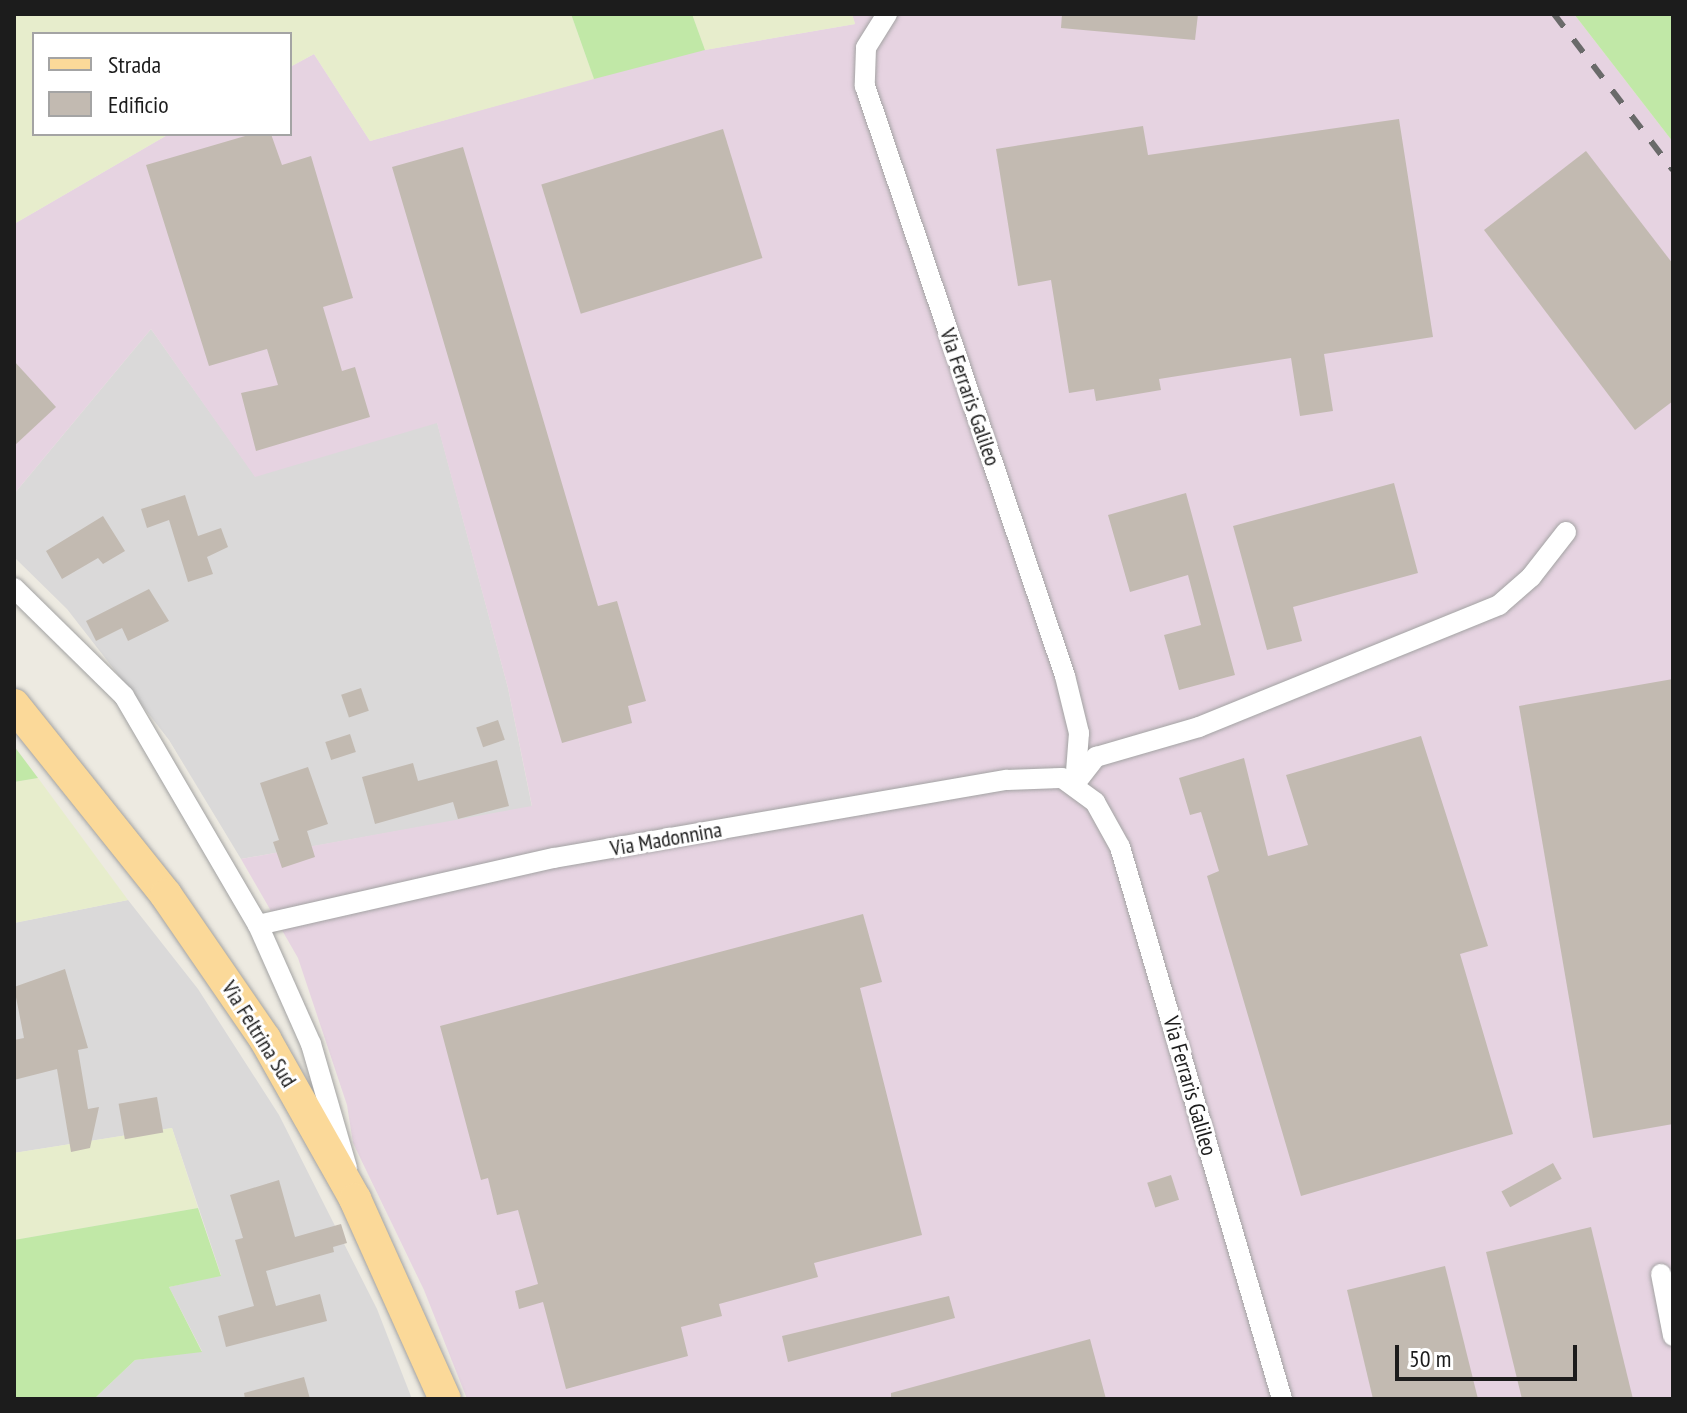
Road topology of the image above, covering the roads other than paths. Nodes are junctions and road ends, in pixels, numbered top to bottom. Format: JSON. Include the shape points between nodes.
{"nodes":[{"id":1,"x":887,"y":14,"type":"edge"},
{"id":2,"x":1566,"y":532,"type":"dead end"},
{"id":3,"x":14,"y":588,"type":"edge"},
{"id":4,"x":14,"y":705,"type":"edge"},
{"id":5,"x":1075,"y":785,"type":"junction"},
{"id":6,"x":258,"y":925,"type":"junction"},
{"id":7,"x":355,"y":1199,"type":"junction"},
{"id":8,"x":1661,"y":1274,"type":"dead end"},
{"id":9,"x":1673,"y":1336,"type":"edge"},
{"id":10,"x":445,"y":1399,"type":"edge"},
{"id":11,"x":1282,"y":1399,"type":"edge"}],
"edges":[{"from":1,"to":5,"type":"street","name":"Via Ferraris Galileo","via":[[866,48],[865,86],[1065,676],[1079,733]]},
{"from":2,"to":5,"type":"street","via":[[1531,577],[1499,605],[1199,727],[1096,757],[1085,764]]},
{"from":3,"to":6,"type":"street","via":[[124,696]]},
{"from":4,"to":7,"type":"main road","name":"Via Feltrina Sud","via":[[210,957],[265,1039]]},
{"from":5,"to":6,"type":"street","name":"Via Madonnina","via":[[1048,775],[1007,780],[554,858]]},
{"from":5,"to":11,"type":"street","name":"Via Ferraris Galileo","via":[[1103,812],[1120,847]]},
{"from":6,"to":7,"type":"street","via":[[324,1080]]},
{"from":7,"to":10,"type":"main road","name":"Via Feltrina Sud"},
{"from":8,"to":9,"type":"street"}]}
